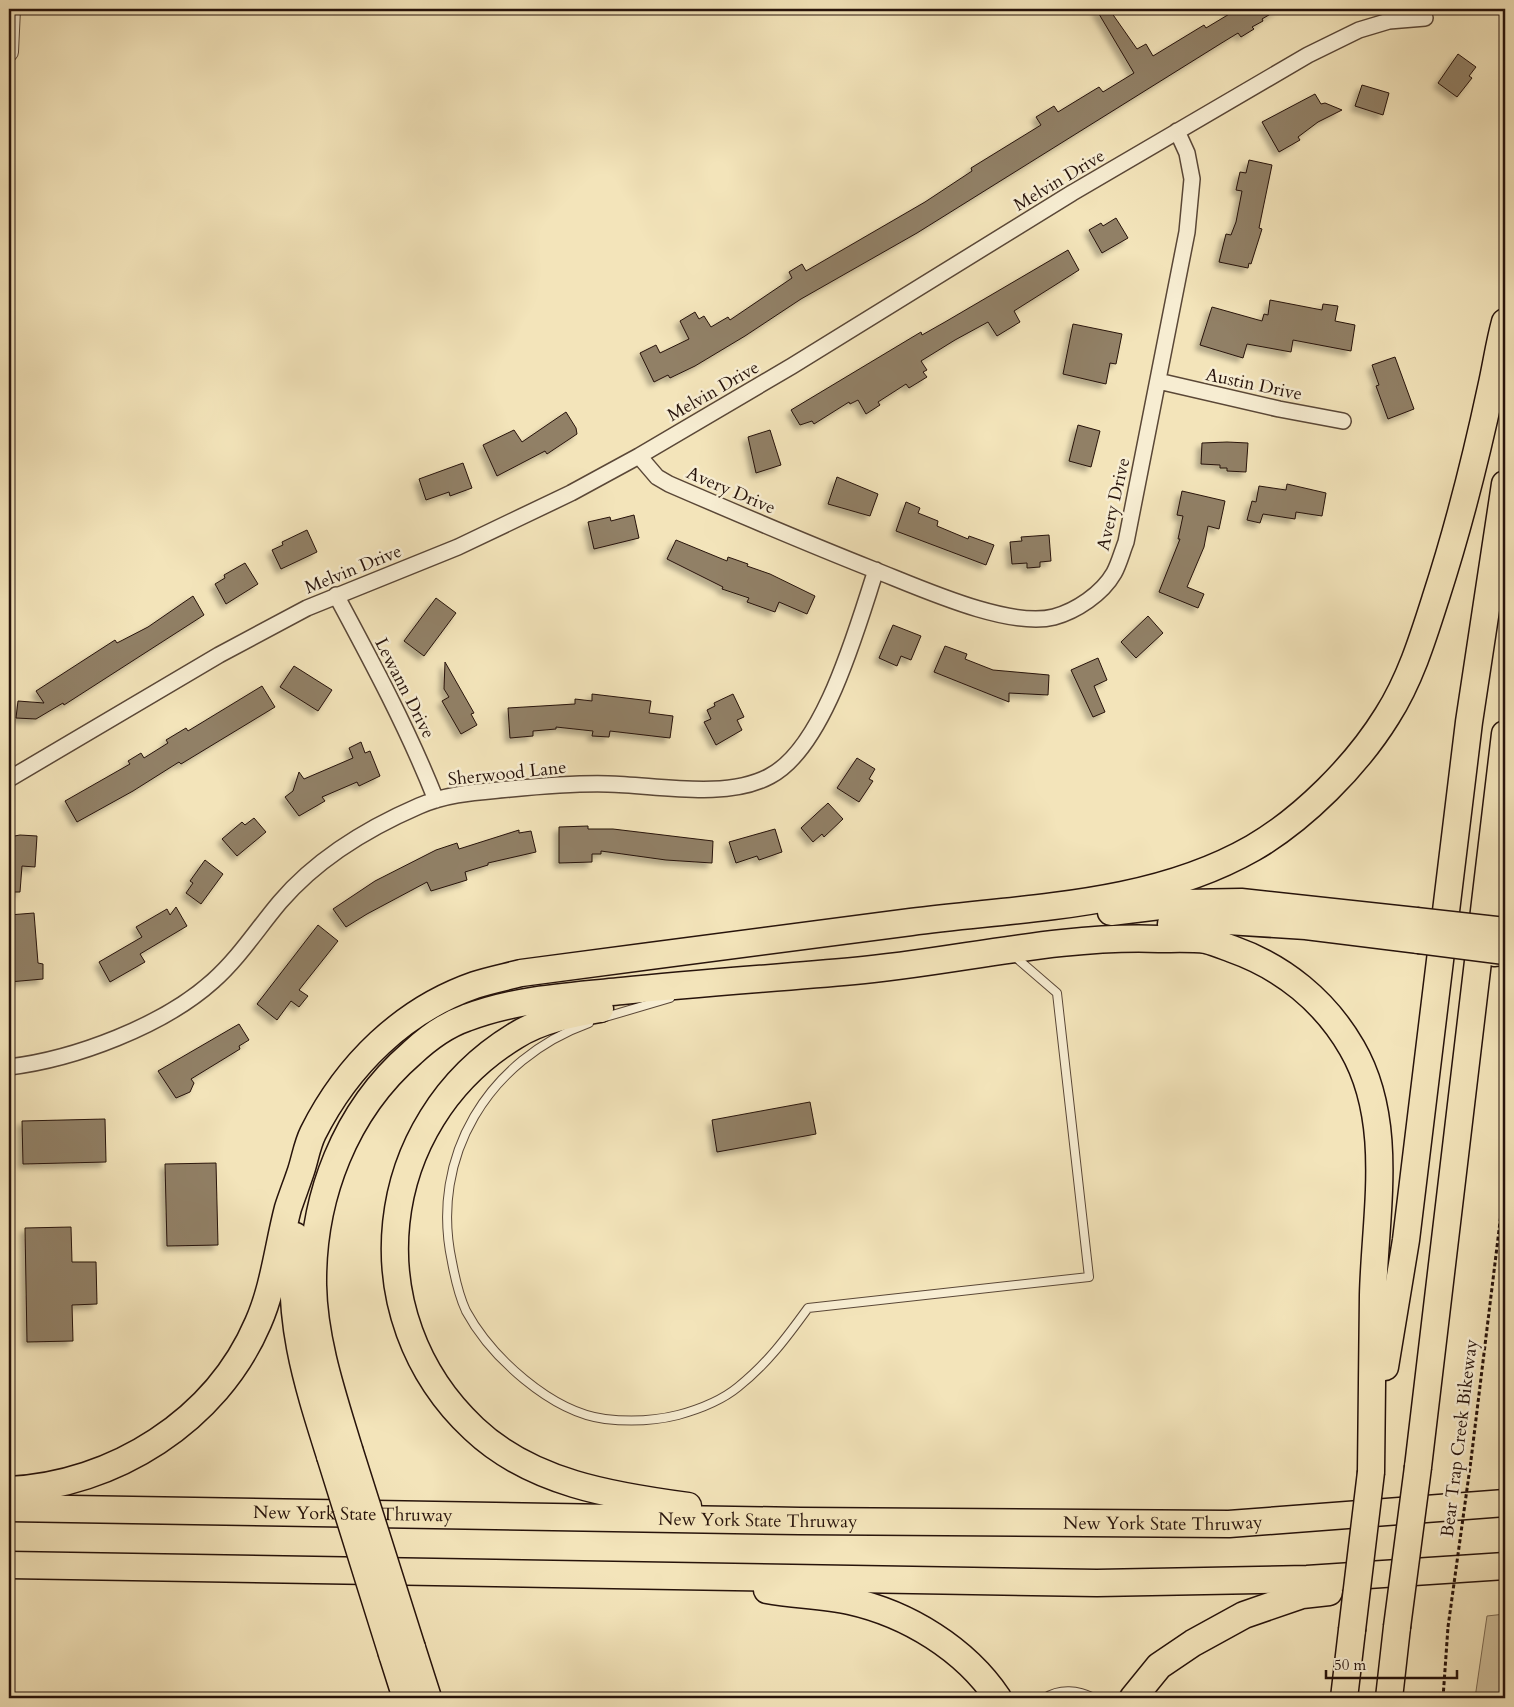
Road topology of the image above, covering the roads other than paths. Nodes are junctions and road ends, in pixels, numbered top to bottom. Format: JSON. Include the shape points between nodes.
{"nodes":[{"id":1,"x":12,"y":9,"type":"edge"},
{"id":2,"x":1425,"y":18,"type":"dead end"},
{"id":3,"x":9,"y":52,"type":"edge"},
{"id":4,"x":1177,"y":132,"type":"junction"},
{"id":5,"x":1505,"y":322,"type":"edge"},
{"id":6,"x":1158,"y":381,"type":"junction"},
{"id":7,"x":1343,"y":421,"type":"dead end"},
{"id":8,"x":639,"y":456,"type":"junction"},
{"id":9,"x":1505,"y":484,"type":"edge"},
{"id":10,"x":876,"y":570,"type":"junction"},
{"id":11,"x":336,"y":595,"type":"junction"},
{"id":12,"x":1505,"y":734,"type":"edge"},
{"id":13,"x":9,"y":779,"type":"edge"},
{"id":14,"x":436,"y":800,"type":"junction"},
{"id":15,"x":1505,"y":906,"type":"edge"},
{"id":16,"x":1002,"y":911,"type":"junction"},
{"id":17,"x":1418,"y":930,"type":"junction"},
{"id":18,"x":1505,"y":931,"type":"edge"},
{"id":19,"x":1008,"y":950,"type":"junction"},
{"id":20,"x":1505,"y":951,"type":"edge"},
{"id":21,"x":743,"y":979,"type":"junction"},
{"id":22,"x":688,"y":993,"type":"junction"},
{"id":23,"x":9,"y":1067,"type":"edge"},
{"id":24,"x":1460,"y":1105,"type":"junction"},
{"id":25,"x":300,"y":1172,"type":"junction"},
{"id":26,"x":339,"y":1452,"type":"junction"},
{"id":27,"x":1371,"y":1472,"type":"junction"},
{"id":28,"x":9,"y":1490,"type":"edge"},
{"id":29,"x":1505,"y":1503,"type":"edge"},
{"id":30,"x":9,"y":1508,"type":"edge"},
{"id":31,"x":800,"y":1522,"type":"junction"},
{"id":32,"x":9,"y":1565,"type":"edge"},
{"id":33,"x":1505,"y":1566,"type":"edge"},
{"id":34,"x":1505,"y":1573,"type":"edge"},
{"id":35,"x":672,"y":1575,"type":"junction"},
{"id":36,"x":1397,"y":1628,"type":"junction"},
{"id":37,"x":402,"y":1651,"type":"junction"},
{"id":38,"x":406,"y":1698,"type":"edge"},
{"id":39,"x":428,"y":1698,"type":"edge"},
{"id":40,"x":998,"y":1698,"type":"edge"},
{"id":41,"x":1045,"y":1698,"type":"edge"},
{"id":42,"x":1094,"y":1698,"type":"edge"},
{"id":43,"x":1133,"y":1698,"type":"edge"},
{"id":44,"x":1344,"y":1698,"type":"edge"},
{"id":45,"x":1389,"y":1698,"type":"edge"},
{"id":46,"x":1402,"y":1698,"type":"edge"}],
"edges":[{"from":1,"to":3,"type":"street"},
{"from":2,"to":4,"type":"street","name":"Melvin Drive","via":[[1389,20],[1359,30],[1308,55]]},
{"from":4,"to":6,"type":"street","name":"Avery Drive","via":[[1187,153],[1192,178],[1187,232]]},
{"from":4,"to":8,"type":"street","name":"Melvin Drive"},
{"from":5,"to":16,"type":"highway","via":[[1449,555],[1418,654],[1387,716],[1349,767],[1302,812],[1254,847],[1219,864],[1162,885],[1101,899]]},
{"from":6,"to":7,"type":"street","name":"Austin Drive"},
{"from":6,"to":10,"type":"street","name":"Avery Drive","via":[[1126,542],[1113,574],[1095,595],[1052,618],[1019,618],[968,607]]},
{"from":8,"to":10,"type":"street","name":"Avery Drive","via":[[669,484]]},
{"from":8,"to":11,"type":"street","name":"Melvin Drive","via":[[571,494],[458,547]]},
{"from":9,"to":27,"type":"highway","via":[[1469,722],[1406,1240]]},
{"from":10,"to":14,"type":"street","name":"Sherwood Lane","via":[[827,705],[801,750],[786,766],[769,777],[741,786],[554,785],[457,794]]},
{"from":11,"to":13,"type":"street","name":"Melvin Drive","via":[[219,656]]},
{"from":11,"to":14,"type":"street","name":"Lewann Drive","via":[[408,734]]},
{"from":12,"to":24,"type":"highway"},
{"from":14,"to":23,"type":"street","name":"Sherwood Lane","via":[[368,831],[313,870],[281,901],[246,947],[192,998],[141,1027],[74,1054]]},
{"from":15,"to":24,"type":"highway"},
{"from":16,"to":17,"type":"highway","via":[[1084,916],[1184,903],[1241,902]]},
{"from":16,"to":25,"type":"highway","via":[[521,974],[475,986],[433,1004],[400,1025],[363,1058],[334,1096],[312,1135]]},
{"from":17,"to":18,"type":"highway","bridge":true},
{"from":17,"to":19,"type":"highway","via":[[1227,921],[1152,926]]},
{"from":17,"to":20,"type":"highway","bridge":true},
{"from":19,"to":21,"type":"highway","via":[[862,970]]},
{"from":19,"to":22,"type":"lane","via":[[1057,993],[1089,1277],[808,1308],[770,1360],[737,1388],[701,1409],[652,1421],[603,1419],[566,1407],[534,1387],[485,1339],[466,1310],[447,1240],[447,1207],[453,1169],[463,1138],[480,1105],[504,1075],[536,1048],[570,1030]]},
{"from":19,"to":27,"type":"highway","via":[[1121,938],[1207,940],[1253,956],[1298,983],[1331,1018],[1352,1047],[1364,1074],[1378,1129]]},
{"from":21,"to":22,"type":"highway"},
{"from":21,"to":26,"type":"highway","via":[[538,999],[502,1006],[462,1019],[427,1039],[389,1072],[357,1116],[337,1156],[315,1243],[313,1287],[317,1328],[329,1380]]},
{"from":22,"to":31,"type":"highway","via":[[562,1015],[517,1034],[486,1055],[448,1096],[423,1134],[408,1167],[396,1216],[393,1254],[400,1304],[417,1355],[444,1398],[474,1430],[507,1455],[542,1474],[611,1494]]},
{"from":24,"to":36,"type":"highway","bridge":true},
{"from":25,"to":26,"type":"highway","via":[[293,1256],[294,1315],[299,1351],[308,1385]]},
{"from":25,"to":28,"type":"highway","via":[[258,1323],[231,1370],[198,1409],[159,1442],[99,1472],[31,1489]]},
{"from":26,"to":37,"type":"highway","bridge":true},
{"from":27,"to":44,"type":"highway","bridge":true},
{"from":29,"to":31,"type":"highway","name":"New York State Thruway","via":[[1229,1524]]},
{"from":30,"to":31,"type":"highway","name":"New York State Thruway"},
{"from":32,"to":35,"type":"highway"},
{"from":33,"to":35,"type":"highway","via":[[1307,1579],[1097,1583]]},
{"from":34,"to":43,"type":"highway","via":[[1302,1595],[1244,1615],[1192,1643],[1159,1666]]},
{"from":35,"to":40,"type":"highway","via":[[850,1601],[899,1617],[937,1638],[967,1662]]},
{"from":36,"to":45,"type":"highway"},
{"from":36,"to":46,"type":"highway"},
{"from":37,"to":38,"type":"highway"},
{"from":37,"to":39,"type":"highway"},
{"from":41,"to":42,"type":"lane","via":[[1060,1691],[1084,1693]]}]}
